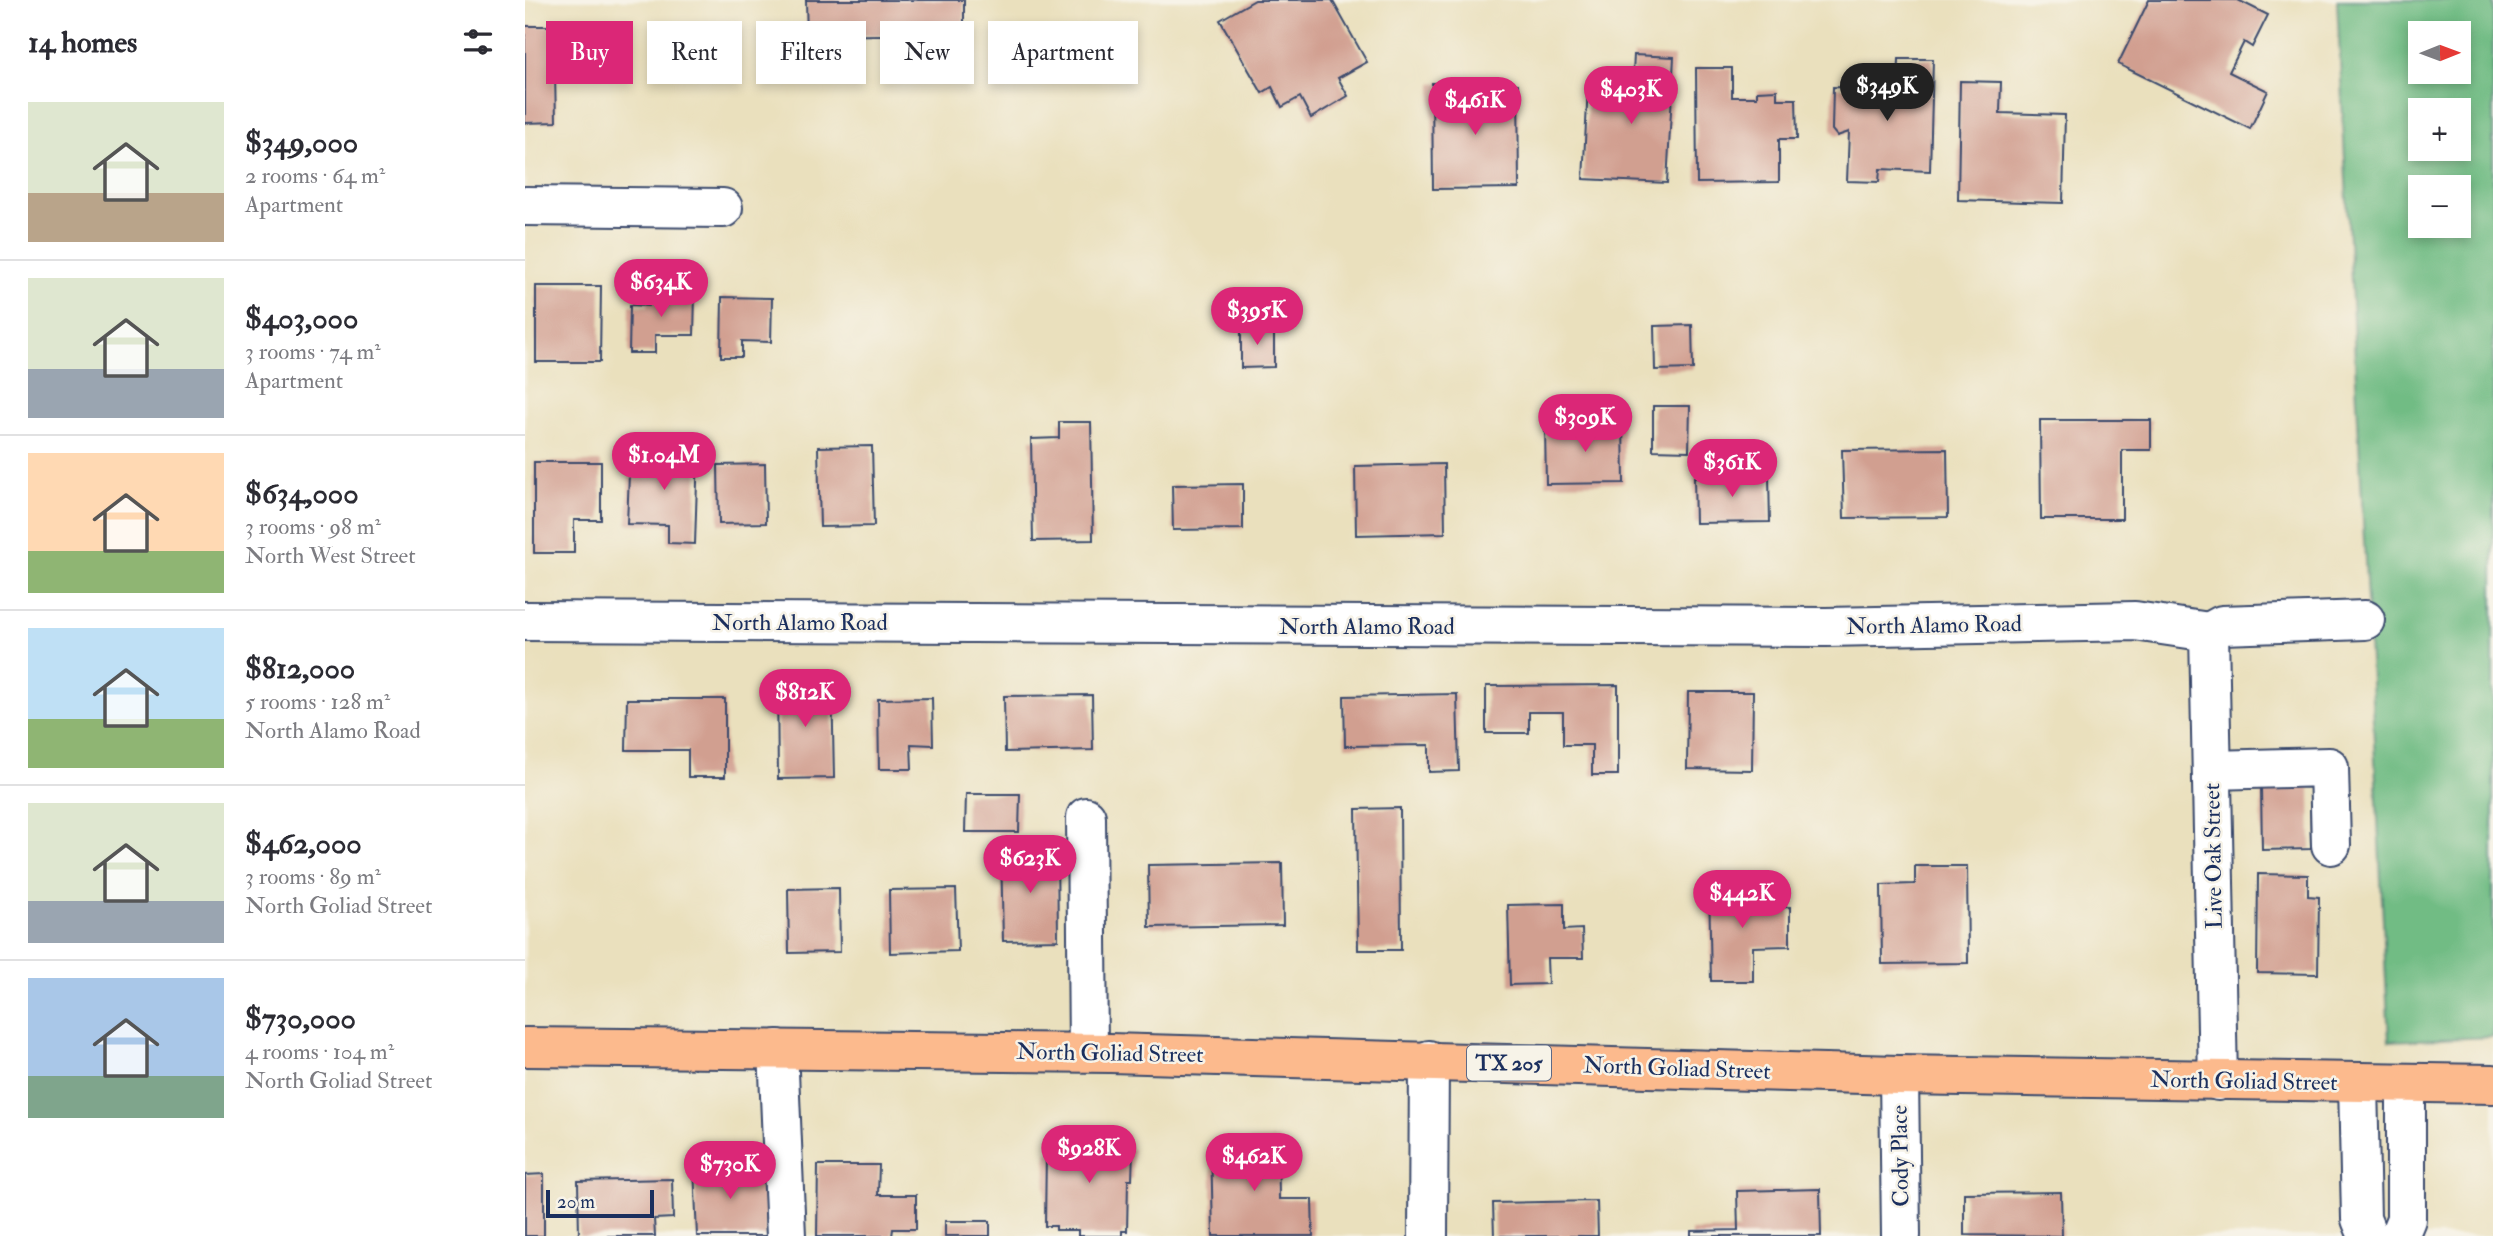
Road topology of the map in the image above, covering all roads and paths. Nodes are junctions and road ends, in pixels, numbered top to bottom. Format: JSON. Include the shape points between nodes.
{"nodes":[{"id":1,"x":525,"y":206,"type":"edge"},
{"id":2,"x":723,"y":208,"type":"dead end"},
{"id":3,"x":2365,"y":620,"type":"dead end"},
{"id":4,"x":525,"y":621,"type":"edge"},
{"id":5,"x":2209,"y":632,"type":"junction"},
{"id":6,"x":2212,"y":770,"type":"junction"},
{"id":7,"x":1086,"y":817,"type":"dead end"},
{"id":8,"x":2331,"y":845,"type":"dead end"},
{"id":9,"x":525,"y":1047,"type":"edge"},
{"id":10,"x":778,"y":1049,"type":"junction"},
{"id":11,"x":1088,"y":1052,"type":"junction"},
{"id":12,"x":1429,"y":1060,"type":"junction"},
{"id":13,"x":1899,"y":1075,"type":"junction"},
{"id":14,"x":2218,"y":1081,"type":"junction"},
{"id":15,"x":2358,"y":1083,"type":"junction"},
{"id":16,"x":2406,"y":1083,"type":"junction"},
{"id":17,"x":2493,"y":1084,"type":"edge"},
{"id":18,"x":786,"y":1236,"type":"edge"},
{"id":19,"x":1428,"y":1236,"type":"edge"},
{"id":20,"x":1901,"y":1236,"type":"edge"},
{"id":21,"x":2368,"y":1236,"type":"edge"},
{"id":22,"x":2399,"y":1236,"type":"edge"}],
"edges":[{"from":1,"to":2,"type":"street"},
{"from":3,"to":5,"type":"street","via":[[2222,625]]},
{"from":4,"to":5,"type":"street","name":"North Alamo Road","via":[[1758,627],[2135,621]]},
{"from":5,"to":6,"type":"street","name":"Live Oak Street"},
{"from":6,"to":8,"type":"street","via":[[2329,767]]},
{"from":6,"to":14,"type":"street","name":"Live Oak Street"},
{"from":7,"to":11,"type":"street"},
{"from":9,"to":10,"type":"main road","name":"North Goliad Street","number":"TX 205"},
{"from":10,"to":11,"type":"main road","name":"North Goliad Street","number":"TX 205"},
{"from":10,"to":18,"type":"street"},
{"from":11,"to":12,"type":"main road","name":"North Goliad Street","number":"TX 205"},
{"from":12,"to":13,"type":"main road","name":"North Goliad Street","number":"TX 205"},
{"from":12,"to":19,"type":"street"},
{"from":13,"to":14,"type":"main road","name":"North Goliad Street","number":"TX 205"},
{"from":13,"to":20,"type":"street","name":"Cody Place"},
{"from":14,"to":15,"type":"main road","name":"North Goliad Street","number":"TX 205"},
{"from":15,"to":16,"type":"main road","name":"North Goliad Street","number":"TX 205"},
{"from":15,"to":21,"type":"street","via":[[2361,1219]]},
{"from":16,"to":17,"type":"main road","name":"North Goliad Street","number":"TX 205"},
{"from":16,"to":22,"type":"street","via":[[2406,1219]]}]}
